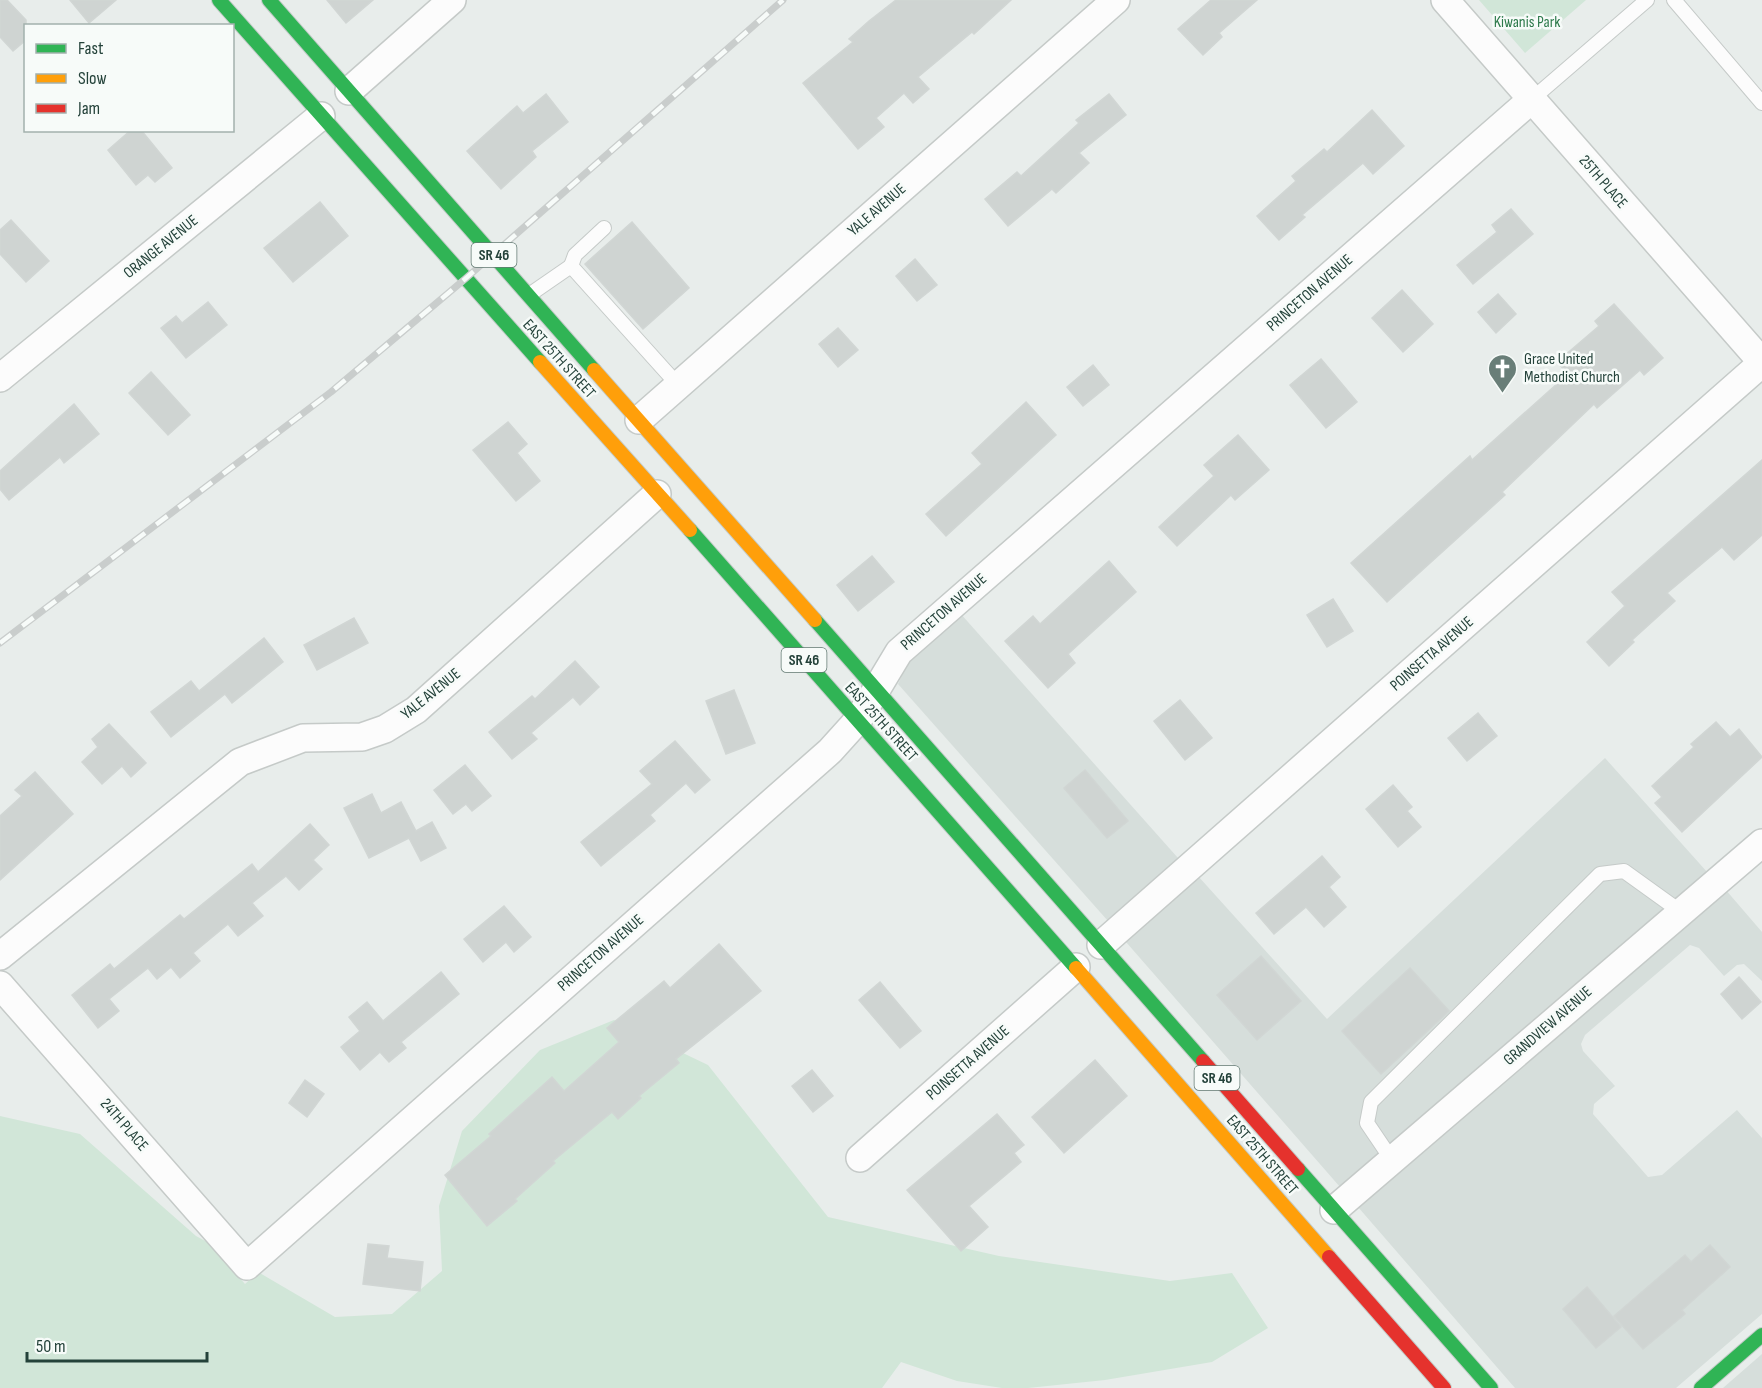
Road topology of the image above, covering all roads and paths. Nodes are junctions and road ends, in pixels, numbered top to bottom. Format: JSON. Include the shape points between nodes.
{"nodes":[{"id":1,"x":219,"y":0,"type":"edge"},
{"id":2,"x":269,"y":0,"type":"edge"},
{"id":3,"x":452,"y":0,"type":"edge"},
{"id":4,"x":1116,"y":0,"type":"edge"},
{"id":5,"x":1445,"y":0,"type":"edge"},
{"id":6,"x":1647,"y":0,"type":"edge"},
{"id":7,"x":1674,"y":0,"type":"edge"},
{"id":8,"x":1531,"y":100,"type":"junction"},
{"id":9,"x":1762,"y":103,"type":"edge"},
{"id":10,"x":336,"y":107,"type":"junction"},
{"id":11,"x":433,"y":212,"type":"dead end"},
{"id":12,"x":604,"y":228,"type":"dead end"},
{"id":13,"x":472,"y":231,"type":"junction"},
{"id":14,"x":571,"y":266,"type":"junction"},
{"id":15,"x":529,"y":295,"type":"junction"},
{"id":16,"x":1762,"y":362,"type":"edge"},
{"id":17,"x":0,"y":378,"type":"edge"},
{"id":18,"x":678,"y":385,"type":"junction"},
{"id":19,"x":639,"y":420,"type":"junction"},
{"id":20,"x":657,"y":494,"type":"junction"},
{"id":21,"x":876,"y":689,"type":"junction"},
{"id":22,"x":858,"y":720,"type":"junction"},
{"id":23,"x":1762,"y":843,"type":"edge"},
{"id":24,"x":1682,"y":912,"type":"junction"},
{"id":25,"x":0,"y":956,"type":"edge"},
{"id":26,"x":1090,"y":961,"type":"junction"},
{"id":27,"x":0,"y":985,"type":"edge"},
{"id":28,"x":1174,"y":1052,"type":"dead end"},
{"id":29,"x":1207,"y":1068,"type":"junction"},
{"id":30,"x":861,"y":1158,"type":"dead end"},
{"id":31,"x":1392,"y":1160,"type":"junction"},
{"id":32,"x":1334,"y":1210,"type":"junction"},
{"id":33,"x":247,"y":1266,"type":"joint"},
{"id":34,"x":1762,"y":1335,"type":"edge"},
{"id":35,"x":1717,"y":1374,"type":"junction"},
{"id":36,"x":1444,"y":1388,"type":"edge"},
{"id":37,"x":1491,"y":1388,"type":"edge"},
{"id":38,"x":1701,"y":1388,"type":"edge"},
{"id":39,"x":1728,"y":1388,"type":"edge"}],
"edges":[{"from":1,"to":10,"type":"main road","name":"EAST 25TH STREET","number":"SR 46"},
{"from":2,"to":10,"type":"main road","name":"EAST 25TH STREET","number":"SR 46"},
{"from":3,"to":10,"type":"street","name":"ORANGE AVENUE"},
{"from":4,"to":18,"type":"street","name":"YALE AVENUE"},
{"from":5,"to":8,"type":"street","name":"25TH PLACE"},
{"from":6,"to":8,"type":"lane"},
{"from":7,"to":9,"type":"lane"},
{"from":8,"to":16,"type":"street","name":"25TH PLACE"},
{"from":8,"to":21,"type":"street","name":"PRINCETON AVENUE","via":[[899,652]]},
{"from":10,"to":13,"type":"main road","name":"EAST 25TH STREET","number":"SR 46"},
{"from":10,"to":17,"type":"street","name":"ORANGE AVENUE"},
{"from":10,"to":20,"type":"main road","name":"EAST 25TH STREET","number":"SR 46"},
{"from":11,"to":13,"type":"main road"},
{"from":12,"to":14,"type":"lane","via":[[576,255]]},
{"from":13,"to":15,"type":"main road","name":"EAST 25TH STREET","number":"SR 46"},
{"from":14,"to":15,"type":"lane"},
{"from":14,"to":18,"type":"lane"},
{"from":15,"to":19,"type":"main road","name":"EAST 25TH STREET","number":"SR 46"},
{"from":16,"to":26,"type":"street","name":"POINSETTA AVENUE"},
{"from":18,"to":19,"type":"street","name":"YALE AVENUE"},
{"from":19,"to":21,"type":"main road","name":"EAST 25TH STREET","number":"SR 46"},
{"from":20,"to":22,"type":"main road","name":"EAST 25TH STREET","number":"SR 46"},
{"from":20,"to":25,"type":"street","name":"YALE AVENUE","via":[[416,710],[385,729],[362,737],[303,738],[240,762]]},
{"from":21,"to":22,"type":"street","name":"PRINCETON AVENUE"},
{"from":21,"to":26,"type":"main road","name":"EAST 25TH STREET","number":"SR 46"},
{"from":22,"to":26,"type":"main road","name":"EAST 25TH STREET","number":"SR 46"},
{"from":22,"to":33,"type":"street","name":"PRINCETON AVENUE","via":[[830,751]]},
{"from":23,"to":24,"type":"street","name":"GRANDVIEW AVENUE"},
{"from":24,"to":31,"type":"street","name":"GRANDVIEW AVENUE"},
{"from":24,"to":31,"type":"lane","via":[[1623,871],[1600,874],[1371,1102],[1367,1124]]},
{"from":26,"to":29,"type":"main road","name":"EAST 25TH STREET","number":"SR 46"},
{"from":26,"to":30,"type":"street","name":"POINSETTA AVENUE"},
{"from":26,"to":36,"type":"main road","name":"EAST 25TH STREET","number":"SR 46"},
{"from":27,"to":33,"type":"street","name":"24TH PLACE"},
{"from":28,"to":29,"type":"main road"},
{"from":29,"to":32,"type":"main road","name":"EAST 25TH STREET","number":"SR 46"},
{"from":31,"to":32,"type":"street","name":"GRANDVIEW AVENUE"},
{"from":32,"to":37,"type":"main road","name":"EAST 25TH STREET","number":"SR 46"},
{"from":34,"to":35,"type":"main road"},
{"from":35,"to":38,"type":"main road"},
{"from":35,"to":39,"type":"lane"}]}
